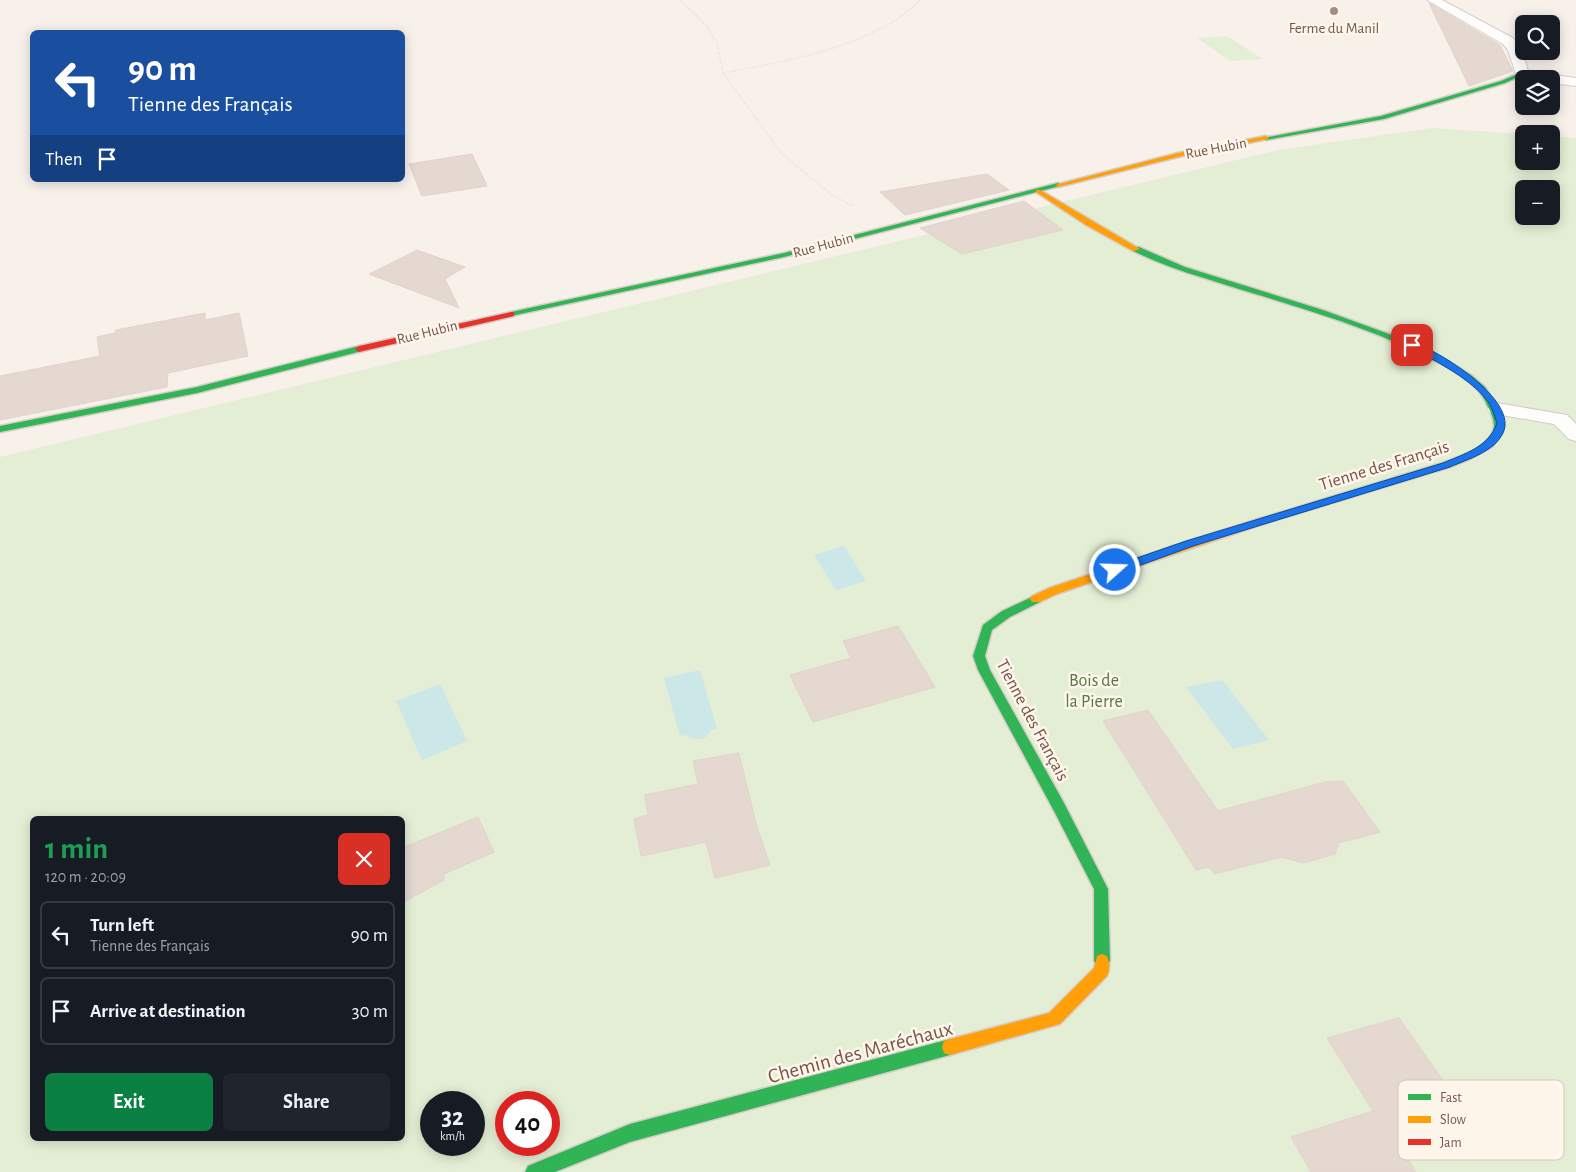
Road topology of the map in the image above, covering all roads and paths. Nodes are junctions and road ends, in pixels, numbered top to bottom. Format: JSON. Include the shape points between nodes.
{"nodes":[{"id":1,"x":680,"y":0,"type":"edge"},
{"id":2,"x":920,"y":0,"type":"edge"},
{"id":3,"x":1433,"y":0,"type":"edge"},
{"id":4,"x":1521,"y":70,"type":"edge"},
{"id":5,"x":723,"y":73,"type":"junction"},
{"id":6,"x":1515,"y":77,"type":"edge"},
{"id":7,"x":1560,"y":80,"type":"edge"},
{"id":8,"x":1576,"y":82,"type":"edge"},
{"id":9,"x":1038,"y":191,"type":"junction"},
{"id":10,"x":891,"y":226,"type":"junction"},
{"id":11,"x":1497,"y":409,"type":"junction"},
{"id":12,"x":0,"y":429,"type":"edge"},
{"id":13,"x":1576,"y":435,"type":"edge"},
{"id":14,"x":1101,"y":889,"type":"joint"},
{"id":15,"x":534,"y":1172,"type":"edge"}],
"edges":[{"from":1,"to":5,"type":"path","via":[[706,25],[717,44]]},
{"from":2,"to":5,"type":"path","via":[[895,21],[847,44],[800,59]]},
{"from":3,"to":4,"type":"street","via":[[1508,41],[1515,50]]},
{"from":5,"to":10,"type":"path","via":[[781,153],[832,195]]},
{"from":6,"to":9,"type":"street","name":"Rue Hubin","via":[[1382,118],[1178,155]]},
{"from":7,"to":8,"type":"street"},
{"from":9,"to":10,"type":"street","name":"Rue Hubin"},
{"from":9,"to":11,"type":"street","via":[[1147,256],[1412,345],[1478,386]]},
{"from":10,"to":12,"type":"street","name":"Rue Hubin","via":[[784,255],[444,328],[206,388]]},
{"from":11,"to":13,"type":"lane","via":[[1560,419]]},
{"from":11,"to":14,"type":"street","name":"Tienne des Français","via":[[1502,423],[1498,433],[1492,441],[1461,459],[1190,544],[1053,592],[1006,614],[987,628],[980,656],[984,670]]},
{"from":14,"to":15,"type":"street","name":"Chemin des Maréchaux","via":[[1102,971],[1054,1019],[630,1133]]}]}
